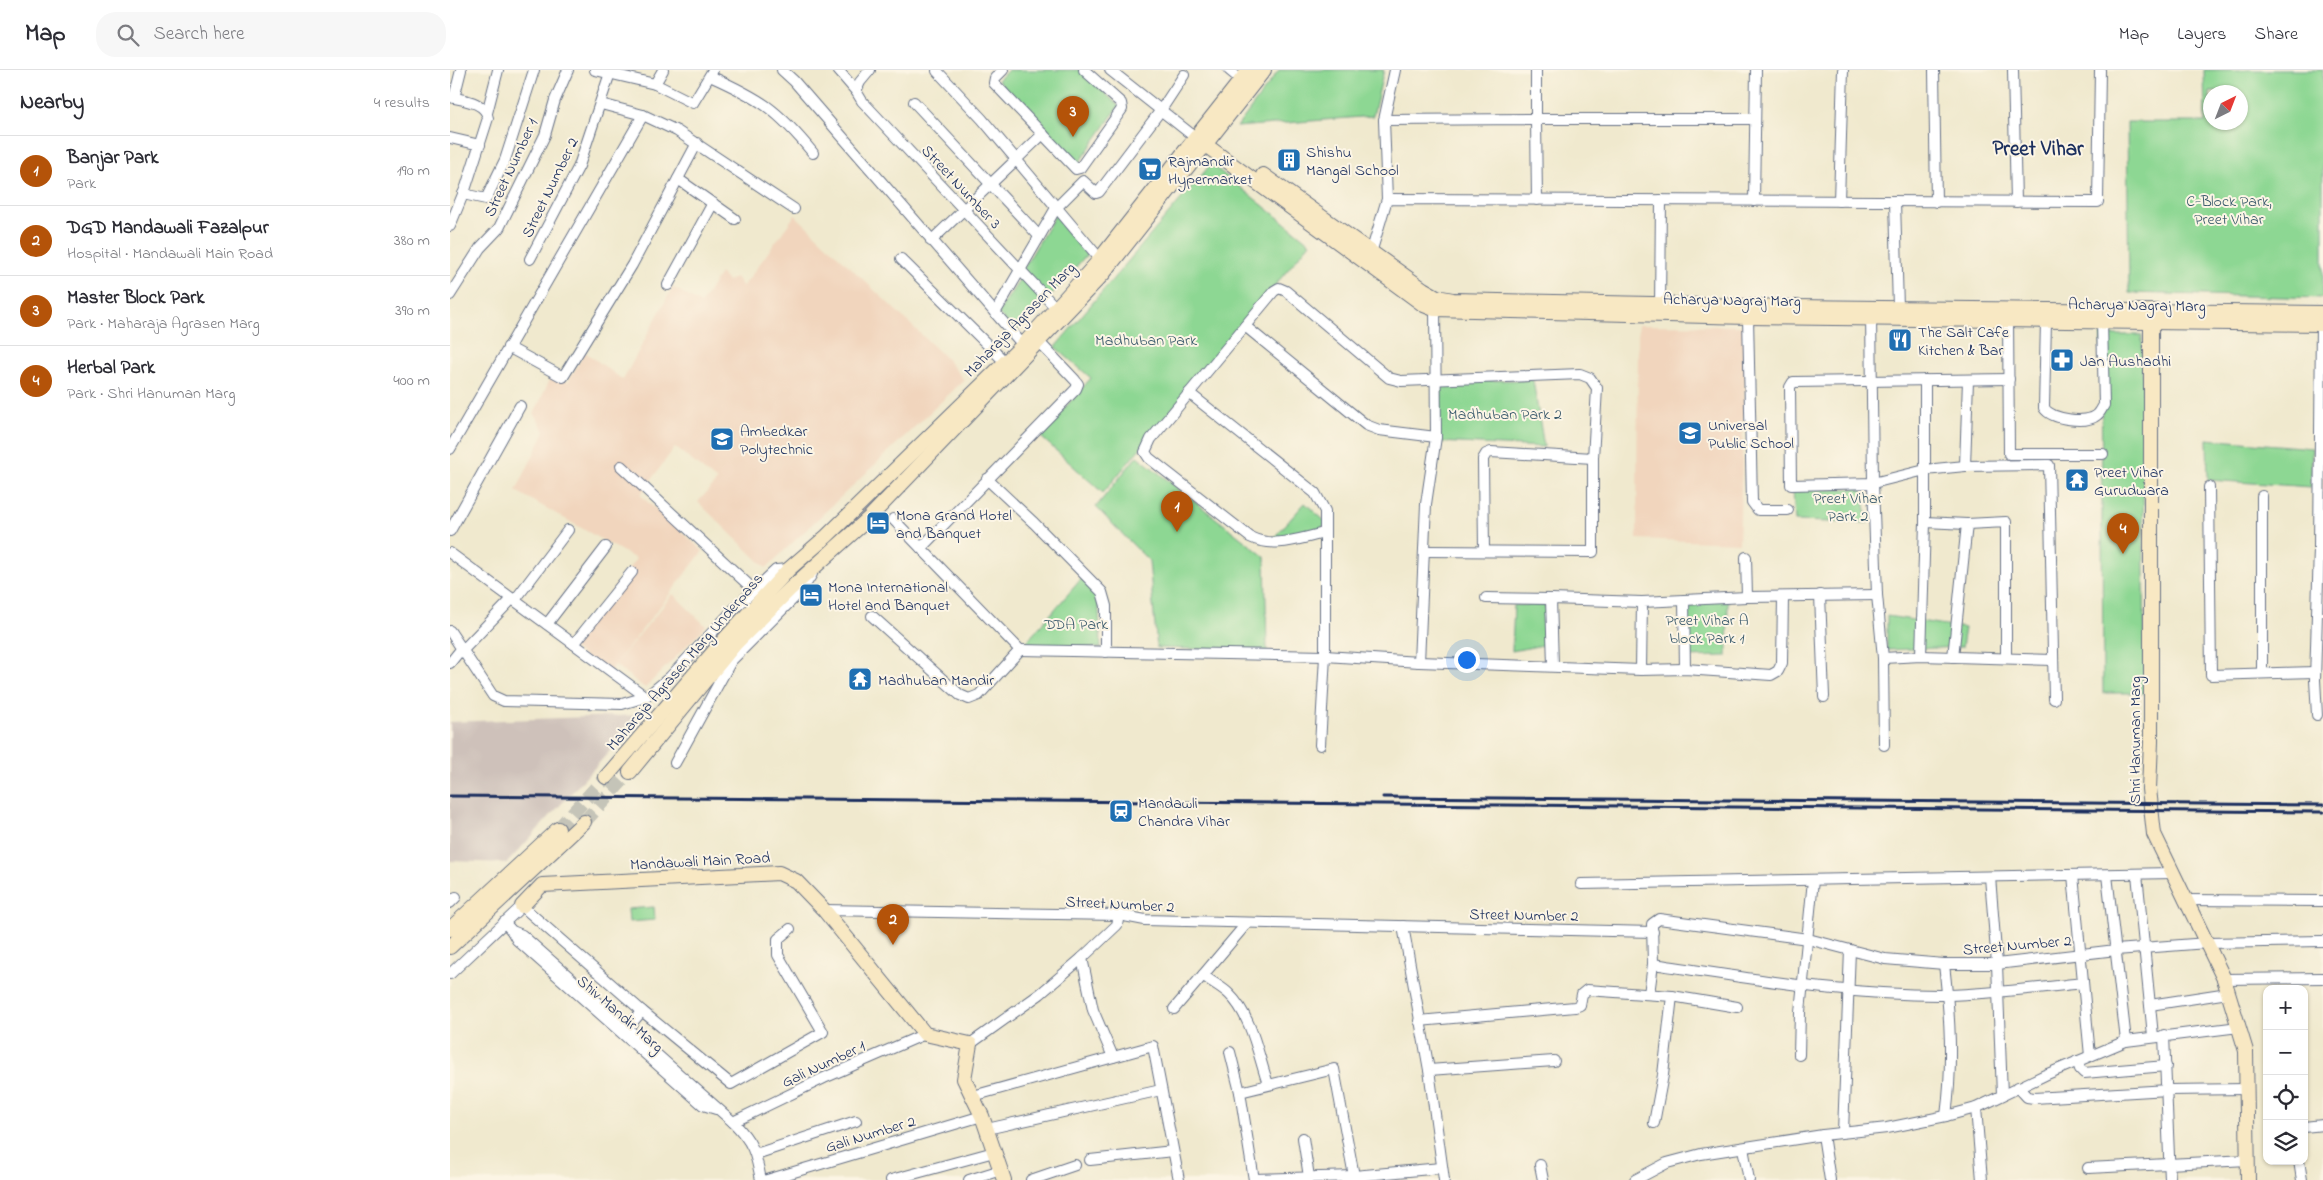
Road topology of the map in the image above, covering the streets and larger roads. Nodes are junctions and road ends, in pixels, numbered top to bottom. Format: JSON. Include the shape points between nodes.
{"nodes":[{"id":1,"x":461,"y":70,"type":"edge"},
{"id":2,"x":498,"y":70,"type":"edge"},
{"id":3,"x":534,"y":70,"type":"edge"},
{"id":4,"x":568,"y":70,"type":"edge"},
{"id":5,"x":594,"y":70,"type":"edge"},
{"id":6,"x":663,"y":70,"type":"edge"},
{"id":7,"x":782,"y":70,"type":"edge"},
{"id":8,"x":838,"y":70,"type":"edge"},
{"id":9,"x":870,"y":70,"type":"edge"},
{"id":10,"x":1003,"y":70,"type":"edge"},
{"id":11,"x":1084,"y":70,"type":"edge"},
{"id":12,"x":1110,"y":70,"type":"edge"},
{"id":13,"x":1229,"y":70,"type":"edge"},
{"id":14,"x":1264,"y":70,"type":"edge"},
{"id":15,"x":1395,"y":70,"type":"edge"},
{"id":16,"x":1536,"y":70,"type":"edge"},
{"id":17,"x":1756,"y":70,"type":"edge"},
{"id":18,"x":1843,"y":70,"type":"edge"},
{"id":19,"x":1934,"y":70,"type":"edge"},
{"id":20,"x":2013,"y":70,"type":"edge"},
{"id":21,"x":2100,"y":70,"type":"edge"},
{"id":22,"x":937,"y":71,"type":"edge"},
{"id":23,"x":610,"y":72,"type":"edge"},
{"id":24,"x":712,"y":73,"type":"edge"},
{"id":25,"x":1184,"y":75,"type":"dead end"},
{"id":26,"x":1245,"y":75,"type":"edge"},
{"id":27,"x":655,"y":84,"type":"junction"},
{"id":28,"x":858,"y":86,"type":"junction"},
{"id":29,"x":452,"y":97,"type":"edge"},
{"id":30,"x":914,"y":102,"type":"dead end"},
{"id":31,"x":601,"y":104,"type":"junction"},
{"id":32,"x":1161,"y":110,"type":"junction"},
{"id":33,"x":488,"y":113,"type":"junction"},
{"id":34,"x":643,"y":115,"type":"junction"},
{"id":35,"x":1536,"y":119,"type":"junction"},
{"id":36,"x":1755,"y":119,"type":"junction"},
{"id":37,"x":1384,"y":120,"type":"junction"},
{"id":38,"x":1043,"y":134,"type":"junction"},
{"id":39,"x":450,"y":138,"type":"edge"},
{"id":40,"x":1203,"y":138,"type":"junction"},
{"id":41,"x":697,"y":143,"type":"junction"},
{"id":42,"x":480,"y":145,"type":"junction"},
{"id":43,"x":813,"y":153,"type":"dead end"},
{"id":44,"x":1016,"y":160,"type":"junction"},
{"id":45,"x":678,"y":178,"type":"junction"},
{"id":46,"x":990,"y":185,"type":"junction"},
{"id":47,"x":463,"y":194,"type":"junction"},
{"id":48,"x":1388,"y":199,"type":"junction"},
{"id":49,"x":1537,"y":200,"type":"junction"},
{"id":50,"x":1661,"y":200,"type":"junction"},
{"id":51,"x":1754,"y":201,"type":"junction"},
{"id":52,"x":1839,"y":201,"type":"junction"},
{"id":53,"x":1895,"y":201,"type":"junction"},
{"id":54,"x":1936,"y":202,"type":"junction"},
{"id":55,"x":2016,"y":202,"type":"junction"},
{"id":56,"x":713,"y":203,"type":"junction"},
{"id":57,"x":1056,"y":208,"type":"junction"},
{"id":58,"x":794,"y":209,"type":"dead end"},
{"id":59,"x":964,"y":210,"type":"junction"},
{"id":60,"x":735,"y":219,"type":"dead end"},
{"id":61,"x":450,"y":226,"type":"edge"},
{"id":62,"x":1039,"y":236,"type":"junction"},
{"id":63,"x":931,"y":241,"type":"junction"},
{"id":64,"x":1371,"y":253,"type":"junction"},
{"id":65,"x":530,"y":259,"type":"dead end"},
{"id":66,"x":900,"y":259,"type":"dead end"},
{"id":67,"x":1100,"y":259,"type":"junction"},
{"id":68,"x":1020,"y":269,"type":"junction"},
{"id":69,"x":668,"y":284,"type":"dead end"},
{"id":70,"x":450,"y":295,"type":"edge"},
{"id":71,"x":1071,"y":299,"type":"junction"},
{"id":72,"x":1436,"y":303,"type":"junction"},
{"id":73,"x":1055,"y":307,"type":"junction"},
{"id":74,"x":1898,"y":308,"type":"junction"},
{"id":75,"x":1660,"y":310,"type":"junction"},
{"id":76,"x":995,"y":313,"type":"junction"},
{"id":77,"x":1871,"y":313,"type":"junction"},
{"id":78,"x":2008,"y":315,"type":"junction"},
{"id":79,"x":2151,"y":316,"type":"junction"},
{"id":80,"x":1748,"y":317,"type":"junction"},
{"id":81,"x":2322,"y":318,"type":"edge"},
{"id":82,"x":2046,"y":321,"type":"junction"},
{"id":83,"x":2102,"y":321,"type":"junction"},
{"id":84,"x":1245,"y":326,"type":"junction"},
{"id":85,"x":1039,"y":342,"type":"junction"},
{"id":86,"x":1023,"y":345,"type":"junction"},
{"id":87,"x":508,"y":347,"type":"junction"},
{"id":88,"x":1005,"y":362,"type":"junction"},
{"id":89,"x":1434,"y":378,"type":"junction"},
{"id":90,"x":2008,"y":379,"type":"junction"},
{"id":91,"x":1925,"y":380,"type":"junction"},
{"id":92,"x":1968,"y":380,"type":"junction"},
{"id":93,"x":1872,"y":382,"type":"junction"},
{"id":94,"x":2322,"y":387,"type":"edge"},
{"id":95,"x":1189,"y":393,"type":"junction"},
{"id":96,"x":520,"y":406,"type":"dead end"},
{"id":97,"x":1436,"y":437,"type":"junction"},
{"id":98,"x":450,"y":449,"type":"edge"},
{"id":99,"x":2103,"y":454,"type":"dead end"},
{"id":100,"x":1593,"y":458,"type":"junction"},
{"id":101,"x":621,"y":466,"type":"dead end"},
{"id":102,"x":1965,"y":466,"type":"junction"},
{"id":103,"x":1925,"y":470,"type":"junction"},
{"id":104,"x":987,"y":479,"type":"junction"},
{"id":105,"x":1873,"y":483,"type":"junction"},
{"id":106,"x":2209,"y":487,"type":"dead end"},
{"id":107,"x":2262,"y":496,"type":"dead end"},
{"id":108,"x":1788,"y":510,"type":"dead end"},
{"id":109,"x":2321,"y":510,"type":"edge"},
{"id":110,"x":893,"y":519,"type":"dead end"},
{"id":111,"x":1925,"y":522,"type":"junction"},
{"id":112,"x":1967,"y":524,"type":"junction"},
{"id":113,"x":568,"y":530,"type":"dead end"},
{"id":114,"x":450,"y":531,"type":"edge"},
{"id":115,"x":1326,"y":533,"type":"junction"},
{"id":116,"x":827,"y":536,"type":"junction"},
{"id":117,"x":836,"y":547,"type":"junction"},
{"id":118,"x":606,"y":548,"type":"dead end"},
{"id":119,"x":921,"y":548,"type":"junction"},
{"id":120,"x":2321,"y":548,"type":"edge"},
{"id":121,"x":1425,"y":551,"type":"junction"},
{"id":122,"x":1484,"y":551,"type":"junction"},
{"id":123,"x":450,"y":553,"type":"edge"},
{"id":124,"x":1746,"y":557,"type":"dead end"},
{"id":125,"x":818,"y":564,"type":"junction"},
{"id":126,"x":789,"y":569,"type":"junction"},
{"id":127,"x":632,"y":572,"type":"dead end"},
{"id":128,"x":754,"y":590,"type":"junction"},
{"id":129,"x":1820,"y":595,"type":"junction"},
{"id":130,"x":1877,"y":595,"type":"junction"},
{"id":131,"x":1783,"y":596,"type":"junction"},
{"id":132,"x":1747,"y":597,"type":"junction"},
{"id":133,"x":1486,"y":598,"type":"dead end"},
{"id":134,"x":1552,"y":599,"type":"junction"},
{"id":135,"x":513,"y":600,"type":"junction"},
{"id":136,"x":1684,"y":600,"type":"junction"},
{"id":137,"x":1642,"y":602,"type":"junction"},
{"id":138,"x":872,"y":616,"type":"dead end"},
{"id":139,"x":547,"y":624,"type":"junction"},
{"id":140,"x":450,"y":631,"type":"edge"},
{"id":141,"x":574,"y":644,"type":"junction"},
{"id":142,"x":462,"y":649,"type":"junction"},
{"id":143,"x":1020,"y":650,"type":"junction"},
{"id":144,"x":1106,"y":652,"type":"junction"},
{"id":145,"x":1325,"y":656,"type":"junction"},
{"id":146,"x":1921,"y":656,"type":"junction"},
{"id":147,"x":1953,"y":657,"type":"junction"},
{"id":148,"x":1883,"y":658,"type":"junction"},
{"id":149,"x":2006,"y":658,"type":"junction"},
{"id":150,"x":2053,"y":660,"type":"junction"},
{"id":151,"x":1419,"y":662,"type":"junction"},
{"id":152,"x":450,"y":663,"type":"edge"},
{"id":153,"x":1553,"y":665,"type":"junction"},
{"id":154,"x":1685,"y":669,"type":"junction"},
{"id":155,"x":1641,"y":670,"type":"junction"},
{"id":156,"x":2315,"y":672,"type":"junction"},
{"id":157,"x":2262,"y":673,"type":"junction"},
{"id":158,"x":646,"y":697,"type":"junction"},
{"id":159,"x":1824,"y":697,"type":"dead end"},
{"id":160,"x":2054,"y":699,"type":"dead end"},
{"id":161,"x":2317,"y":715,"type":"dead end"},
{"id":162,"x":1320,"y":745,"type":"dead end"},
{"id":163,"x":1884,"y":745,"type":"dead end"},
{"id":164,"x":675,"y":763,"type":"dead end"},
{"id":165,"x":630,"y":772,"type":"tunnel mouth"},
{"id":166,"x":606,"y":777,"type":"tunnel mouth"},
{"id":167,"x":584,"y":822,"type":"tunnel mouth"},
{"id":168,"x":558,"y":829,"type":"tunnel mouth"},
{"id":169,"x":2173,"y":873,"type":"junction"},
{"id":170,"x":2107,"y":874,"type":"junction"},
{"id":171,"x":2137,"y":874,"type":"junction"},
{"id":172,"x":2072,"y":875,"type":"junction"},
{"id":173,"x":1990,"y":877,"type":"junction"},
{"id":174,"x":1813,"y":880,"type":"junction"},
{"id":175,"x":1581,"y":884,"type":"dead end"},
{"id":176,"x":2184,"y":900,"type":"junction"},
{"id":177,"x":2323,"y":901,"type":"edge"},
{"id":178,"x":522,"y":906,"type":"junction"},
{"id":179,"x":824,"y":910,"type":"junction"},
{"id":180,"x":1119,"y":915,"type":"junction"},
{"id":181,"x":504,"y":922,"type":"junction"},
{"id":182,"x":1247,"y":923,"type":"junction"},
{"id":183,"x":1403,"y":926,"type":"junction"},
{"id":184,"x":450,"y":929,"type":"edge"},
{"id":185,"x":790,"y":929,"type":"dead end"},
{"id":186,"x":1653,"y":932,"type":"junction"},
{"id":187,"x":1808,"y":939,"type":"junction"},
{"id":188,"x":2323,"y":941,"type":"edge"},
{"id":189,"x":2207,"y":943,"type":"junction"},
{"id":190,"x":450,"y":948,"type":"edge"},
{"id":191,"x":2145,"y":948,"type":"junction"},
{"id":192,"x":1850,"y":950,"type":"junction"},
{"id":193,"x":2116,"y":950,"type":"junction"},
{"id":194,"x":2080,"y":954,"type":"junction"},
{"id":195,"x":1082,"y":958,"type":"junction"},
{"id":196,"x":1652,"y":964,"type":"junction"},
{"id":197,"x":1944,"y":964,"type":"junction"},
{"id":198,"x":1997,"y":964,"type":"junction"},
{"id":199,"x":450,"y":974,"type":"edge"},
{"id":200,"x":1203,"y":975,"type":"junction"},
{"id":201,"x":2323,"y":978,"type":"edge"},
{"id":202,"x":2224,"y":979,"type":"junction"},
{"id":203,"x":2083,"y":983,"type":"junction"},
{"id":204,"x":1803,"y":987,"type":"junction"},
{"id":205,"x":1848,"y":991,"type":"junction"},
{"id":206,"x":1998,"y":992,"type":"junction"},
{"id":207,"x":2228,"y":993,"type":"junction"},
{"id":208,"x":1649,"y":994,"type":"junction"},
{"id":209,"x":1948,"y":995,"type":"junction"},
{"id":210,"x":1672,"y":996,"type":"junction"},
{"id":211,"x":2150,"y":1004,"type":"junction"},
{"id":212,"x":1738,"y":1007,"type":"dead end"},
{"id":213,"x":1174,"y":1009,"type":"dead end"},
{"id":214,"x":642,"y":1011,"type":"junction"},
{"id":215,"x":1419,"y":1021,"type":"junction"},
{"id":216,"x":2239,"y":1027,"type":"junction"},
{"id":217,"x":625,"y":1031,"type":"junction"},
{"id":218,"x":925,"y":1034,"type":"junction"},
{"id":219,"x":2159,"y":1036,"type":"junction"},
{"id":220,"x":2126,"y":1041,"type":"junction"},
{"id":221,"x":970,"y":1044,"type":"junction"},
{"id":222,"x":1230,"y":1052,"type":"dead end"},
{"id":223,"x":1799,"y":1055,"type":"dead end"},
{"id":224,"x":2090,"y":1056,"type":"junction"},
{"id":225,"x":1113,"y":1057,"type":"junction"},
{"id":226,"x":1554,"y":1061,"type":"dead end"},
{"id":227,"x":2077,"y":1061,"type":"junction"},
{"id":228,"x":2166,"y":1066,"type":"junction"},
{"id":229,"x":1429,"y":1070,"type":"junction"},
{"id":230,"x":1268,"y":1084,"type":"junction"},
{"id":231,"x":2018,"y":1087,"type":"junction"},
{"id":232,"x":2247,"y":1089,"type":"junction"},
{"id":233,"x":1161,"y":1090,"type":"junction"},
{"id":234,"x":2168,"y":1090,"type":"junction"},
{"id":235,"x":1240,"y":1092,"type":"junction"},
{"id":236,"x":2002,"y":1095,"type":"junction"},
{"id":237,"x":973,"y":1096,"type":"junction"},
{"id":238,"x":1976,"y":1108,"type":"junction"},
{"id":239,"x":1946,"y":1116,"type":"junction"},
{"id":240,"x":856,"y":1121,"type":"dead end"},
{"id":241,"x":733,"y":1122,"type":"junction"},
{"id":242,"x":984,"y":1122,"type":"junction"},
{"id":243,"x":1654,"y":1123,"type":"dead end"},
{"id":244,"x":2323,"y":1125,"type":"edge"},
{"id":245,"x":2308,"y":1127,"type":"edge"},
{"id":246,"x":1843,"y":1132,"type":"junction"},
{"id":247,"x":1823,"y":1134,"type":"junction"},
{"id":248,"x":1302,"y":1138,"type":"dead end"},
{"id":249,"x":1743,"y":1148,"type":"junction"},
{"id":250,"x":1173,"y":1151,"type":"junction"},
{"id":251,"x":994,"y":1152,"type":"junction"},
{"id":252,"x":756,"y":1154,"type":"junction"},
{"id":253,"x":1090,"y":1160,"type":"dead end"},
{"id":254,"x":2248,"y":1160,"type":"junction"},
{"id":255,"x":2170,"y":1163,"type":"junction"},
{"id":256,"x":1075,"y":1165,"type":"dead end"},
{"id":257,"x":2300,"y":1165,"type":"edge"},
{"id":258,"x":1540,"y":1166,"type":"dead end"},
{"id":259,"x":1441,"y":1168,"type":"junction"},
{"id":260,"x":2088,"y":1168,"type":"dead end"},
{"id":261,"x":1003,"y":1175,"type":"edge"},
{"id":262,"x":1354,"y":1176,"type":"junction"},
{"id":263,"x":1309,"y":1177,"type":"junction"},
{"id":264,"x":1254,"y":1179,"type":"edge"},
{"id":265,"x":761,"y":1180,"type":"edge"},
{"id":266,"x":767,"y":1180,"type":"edge"},
{"id":267,"x":891,"y":1180,"type":"edge"},
{"id":268,"x":969,"y":1180,"type":"edge"},
{"id":269,"x":1031,"y":1180,"type":"edge"},
{"id":270,"x":1179,"y":1180,"type":"edge"},
{"id":271,"x":1444,"y":1180,"type":"edge"},
{"id":272,"x":1543,"y":1180,"type":"edge"},
{"id":273,"x":1635,"y":1180,"type":"edge"},
{"id":274,"x":1749,"y":1180,"type":"edge"},
{"id":275,"x":1830,"y":1180,"type":"edge"},
{"id":276,"x":1982,"y":1180,"type":"edge"},
{"id":277,"x":2170,"y":1180,"type":"edge"},
{"id":278,"x":2248,"y":1180,"type":"edge"},
{"id":279,"x":2302,"y":1180,"type":"edge"}],
"edges":[{"from":1,"to":29,"type":"street"},
{"from":2,"to":33,"type":"street"},
{"from":3,"to":47,"type":"street","via":[[505,160],[486,199]]},
{"from":4,"to":70,"type":"street","name":"Street Number 1","via":[[544,135],[499,228],[480,248]]},
{"from":5,"to":23,"type":"street"},
{"from":6,"to":27,"type":"street"},
{"from":7,"to":63,"type":"street"},
{"from":8,"to":28,"type":"street","name":"Street Number 3"},
{"from":9,"to":28,"type":"street"},
{"from":10,"to":38,"type":"street","via":[[994,82]]},
{"from":11,"to":38,"type":"street","via":[[1121,103],[1122,109],[1080,168],[1076,169]]},
{"from":12,"to":32,"type":"street"},
{"from":13,"to":26,"type":"street"},
{"from":14,"to":40,"type":"street","name":"Maharaja Agrasen Marg"},
{"from":15,"to":37,"type":"street"},
{"from":16,"to":35,"type":"street"},
{"from":17,"to":36,"type":"street"},
{"from":18,"to":52,"type":"street"},
{"from":19,"to":54,"type":"street"},
{"from":20,"to":55,"type":"street"},
{"from":21,"to":55,"type":"street","via":[[2098,202]]},
{"from":22,"to":44,"type":"street"},
{"from":23,"to":27,"type":"street"},
{"from":23,"to":31,"type":"street","name":"Street Number 2"},
{"from":24,"to":27,"type":"street","via":[[693,102]]},
{"from":24,"to":43,"type":"street","via":[[771,107]]},
{"from":25,"to":32,"type":"street"},
{"from":26,"to":40,"type":"street","name":"Maharaja Agrasen Marg"},
{"from":28,"to":59,"type":"street","name":"Street Number 3","via":[[862,101]]},
{"from":29,"to":33,"type":"street","via":[[482,106]]},
{"from":30,"to":46,"type":"street"},
{"from":31,"to":34,"type":"street"},
{"from":31,"to":65,"type":"street","name":"Street Number 2","via":[[579,166]]},
{"from":32,"to":40,"type":"street"},
{"from":32,"to":57,"type":"street","via":[[1100,192],[1096,193],[1083,181]]},
{"from":33,"to":42,"type":"street"},
{"from":34,"to":41,"type":"street"},
{"from":34,"to":87,"type":"street"},
{"from":35,"to":36,"type":"street"},
{"from":35,"to":37,"type":"street"},
{"from":35,"to":49,"type":"street"},
{"from":36,"to":51,"type":"street"},
{"from":37,"to":48,"type":"street"},
{"from":38,"to":44,"type":"street"},
{"from":39,"to":42,"type":"street"},
{"from":40,"to":64,"type":"street","name":"Acharya Nagraj Marg"},
{"from":40,"to":67,"type":"street","name":"Maharaja Agrasen Marg"},
{"from":40,"to":71,"type":"street","name":"Maharaja Agrasen Marg","via":[[1103,274]]},
{"from":40,"to":72,"type":"street","name":"Acharya Nagraj Marg","via":[[1424,305]]},
{"from":41,"to":45,"type":"street"},
{"from":41,"to":58,"type":"street"},
{"from":42,"to":47,"type":"street"},
{"from":44,"to":46,"type":"street"},
{"from":44,"to":57,"type":"street"},
{"from":45,"to":56,"type":"street"},
{"from":45,"to":87,"type":"street","via":[[632,265],[563,377]]},
{"from":46,"to":59,"type":"street"},
{"from":46,"to":62,"type":"street"},
{"from":47,"to":61,"type":"street"},
{"from":48,"to":49,"type":"street"},
{"from":48,"to":64,"type":"street"},
{"from":49,"to":50,"type":"street"},
{"from":50,"to":51,"type":"street"},
{"from":50,"to":75,"type":"street"},
{"from":51,"to":52,"type":"street"},
{"from":52,"to":53,"type":"street"},
{"from":53,"to":54,"type":"street"},
{"from":53,"to":74,"type":"street"},
{"from":54,"to":55,"type":"street"},
{"from":56,"to":60,"type":"street"},
{"from":56,"to":69,"type":"street"},
{"from":57,"to":62,"type":"street"},
{"from":57,"to":67,"type":"street"},
{"from":59,"to":63,"type":"street"},
{"from":59,"to":68,"type":"street","name":"Street Number 3"},
{"from":62,"to":68,"type":"street"},
{"from":63,"to":76,"type":"street"},
{"from":64,"to":72,"type":"street","name":"Acharya Nagraj Marg"},
{"from":66,"to":88,"type":"street"},
{"from":67,"to":71,"type":"street","name":"Maharaja Agrasen Marg"},
{"from":68,"to":73,"type":"street","name":"Street Number 3"},
{"from":68,"to":76,"type":"street"},
{"from":71,"to":73,"type":"street","name":"Maharaja Agrasen Marg"},
{"from":71,"to":85,"type":"street","name":"Maharaja Agrasen Marg"},
{"from":72,"to":75,"type":"street","name":"Acharya Nagraj Marg","via":[[1453,300]]},
{"from":72,"to":89,"type":"street"},
{"from":73,"to":86,"type":"street","name":"Maharaja Agrasen Marg"},
{"from":74,"to":77,"type":"street","name":"Acharya Nagraj Marg"},
{"from":74,"to":78,"type":"street","name":"Acharya Nagraj Marg"},
{"from":75,"to":77,"type":"street","name":"Acharya Nagraj Marg"},
{"from":75,"to":80,"type":"street","name":"Acharya Nagraj Marg"},
{"from":76,"to":86,"type":"street"},
{"from":77,"to":78,"type":"street","name":"Acharya Nagraj Marg"},
{"from":77,"to":80,"type":"street","name":"Acharya Nagraj Marg"},
{"from":77,"to":93,"type":"street"},
{"from":78,"to":79,"type":"street","name":"Acharya Nagraj Marg"},
{"from":78,"to":82,"type":"street","name":"Acharya Nagraj Marg"},
{"from":78,"to":90,"type":"street"},
{"from":79,"to":81,"type":"street","name":"Acharya Nagraj Marg"},
{"from":79,"to":83,"type":"street","name":"Acharya Nagraj Marg"},
{"from":79,"to":169,"type":"street","name":"Shri Hanuman Marg","via":[[2149,789],[2154,834]]},
{"from":80,"to":108,"type":"street","via":[[1752,502],[1758,510]]},
{"from":81,"to":94,"type":"street"},
{"from":82,"to":83,"type":"street","name":"Acharya Nagraj Marg"},
{"from":82,"to":83,"type":"street","via":[[2044,408],[2055,416],[2087,420],[2098,415],[2104,406]]},
{"from":84,"to":89,"type":"street","via":[[1279,288],[1389,378],[1401,381]]},
{"from":84,"to":95,"type":"street"},
{"from":84,"to":97,"type":"street","via":[[1366,424],[1379,430]]},
{"from":85,"to":104,"type":"street","via":[[1078,384]]},
{"from":85,"to":117,"type":"street","name":"Maharaja Agrasen Marg","via":[[868,519]]},
{"from":86,"to":88,"type":"street","name":"Maharaja Agrasen Marg"},
{"from":87,"to":98,"type":"street"},
{"from":88,"to":116,"type":"street","name":"Maharaja Agrasen Marg"},
{"from":89,"to":97,"type":"street"},
{"from":89,"to":100,"type":"street","via":[[1580,374],[1590,378],[1596,388]]},
{"from":90,"to":92,"type":"street"},
{"from":90,"to":99,"type":"street","via":[[2009,454]]},
{"from":91,"to":92,"type":"street"},
{"from":91,"to":93,"type":"street"},
{"from":91,"to":103,"type":"street"},
{"from":92,"to":102,"type":"street"},
{"from":93,"to":105,"type":"street"},
{"from":93,"to":105,"type":"street","via":[[1793,382],[1790,387],[1791,485]]},
{"from":94,"to":109,"type":"street"},
{"from":95,"to":115,"type":"street","via":[[1315,493],[1325,512]]},
{"from":95,"to":115,"type":"street","via":[[1146,446],[1149,458],[1262,543]]},
{"from":96,"to":114,"type":"street"},
{"from":97,"to":121,"type":"street","via":[[1426,504]]},
{"from":100,"to":122,"type":"street","via":[[1593,552]]},
{"from":100,"to":122,"type":"street","via":[[1486,454],[1483,459]]},
{"from":101,"to":128,"type":"street"},
{"from":102,"to":103,"type":"street"},
{"from":102,"to":150,"type":"street","via":[[2049,466]]},
{"from":103,"to":105,"type":"street"},
{"from":103,"to":111,"type":"street"},
{"from":104,"to":119,"type":"street"},
{"from":104,"to":144,"type":"street","via":[[1102,592],[1106,606]]},
{"from":105,"to":130,"type":"street"},
{"from":106,"to":157,"type":"street","via":[[2211,675]]},
{"from":107,"to":157,"type":"street"},
{"from":109,"to":120,"type":"street"},
{"from":110,"to":119,"type":"street"},
{"from":111,"to":112,"type":"street"},
{"from":111,"to":146,"type":"street"},
{"from":112,"to":147,"type":"street"},
{"from":112,"to":149,"type":"street","via":[[2006,523]]},
{"from":113,"to":135,"type":"street"},
{"from":115,"to":145,"type":"street"},
{"from":116,"to":117,"type":"street"},
{"from":116,"to":126,"type":"street","name":"Maharaja Agrasen Marg"},
{"from":117,"to":125,"type":"street","name":"Maharaja Agrasen Marg"},
{"from":118,"to":139,"type":"street"},
{"from":119,"to":143,"type":"street"},
{"from":120,"to":156,"type":"street"},
{"from":121,"to":122,"type":"street"},
{"from":121,"to":151,"type":"street"},
{"from":123,"to":135,"type":"street"},
{"from":124,"to":132,"type":"street"},
{"from":125,"to":164,"type":"street","via":[[802,590],[731,662]]},
{"from":125,"to":165,"type":"street","name":"Maharaja Agrasen Marg Underpass","via":[[735,644]]},
{"from":126,"to":128,"type":"street","via":[[776,570]]},
{"from":126,"to":166,"type":"street","name":"Maharaja Agrasen Marg Underpass","via":[[722,641]]},
{"from":127,"to":141,"type":"street"},
{"from":128,"to":158,"type":"street","via":[[670,677]]},
{"from":129,"to":130,"type":"street"},
{"from":129,"to":131,"type":"street"},
{"from":129,"to":159,"type":"street"},
{"from":130,"to":148,"type":"street"},
{"from":131,"to":132,"type":"street"},
{"from":131,"to":154,"type":"street","via":[[1782,663],[1778,671],[1771,675]]},
{"from":132,"to":136,"type":"street"},
{"from":133,"to":134,"type":"street"},
{"from":134,"to":137,"type":"street"},
{"from":134,"to":153,"type":"street"},
{"from":135,"to":139,"type":"street"},
{"from":135,"to":142,"type":"street"},
{"from":136,"to":137,"type":"street"},
{"from":136,"to":154,"type":"street"},
{"from":137,"to":155,"type":"street"},
{"from":138,"to":143,"type":"street","via":[[960,695],[969,699],[979,695]]},
{"from":139,"to":141,"type":"street"},
{"from":140,"to":142,"type":"street"},
{"from":141,"to":158,"type":"street"},
{"from":142,"to":152,"type":"street"},
{"from":142,"to":158,"type":"street","via":[[489,692],[504,701],[622,704]]},
{"from":143,"to":144,"type":"street"},
{"from":144,"to":145,"type":"street"},
{"from":145,"to":151,"type":"street"},
{"from":145,"to":162,"type":"street"},
{"from":146,"to":147,"type":"street"},
{"from":146,"to":148,"type":"street"},
{"from":147,"to":149,"type":"street"},
{"from":148,"to":163,"type":"street"},
{"from":149,"to":150,"type":"street"},
{"from":150,"to":160,"type":"street"},
{"from":151,"to":153,"type":"street"},
{"from":153,"to":155,"type":"street"},
{"from":154,"to":155,"type":"street"},
{"from":156,"to":157,"type":"street"},
{"from":156,"to":161,"type":"street"},
{"from":167,"to":190,"type":"street"},
{"from":168,"to":184,"type":"street"},
{"from":169,"to":171,"type":"street"},
{"from":169,"to":176,"type":"street","name":"Shri Hanuman Marg"},
{"from":170,"to":171,"type":"street"},
{"from":170,"to":172,"type":"street"},
{"from":170,"to":193,"type":"street"},
{"from":171,"to":191,"type":"street"},
{"from":172,"to":173,"type":"street"},
{"from":172,"to":194,"type":"street"},
{"from":173,"to":174,"type":"street"},
{"from":173,"to":198,"type":"street"},
{"from":174,"to":175,"type":"street"},
{"from":174,"to":187,"type":"street"},
{"from":176,"to":177,"type":"street"},
{"from":176,"to":189,"type":"street","name":"Shri Hanuman Marg"},
{"from":178,"to":179,"type":"street","name":"Mandawali Main Road","via":[[542,885],[779,873],[796,881]]},
{"from":178,"to":181,"type":"street"},
{"from":178,"to":214,"type":"street"},
{"from":179,"to":180,"type":"street","name":"Street Number 2"},
{"from":179,"to":218,"type":"street","name":"Mandawali Main Road"},
{"from":180,"to":182,"type":"street","name":"Street Number 2","via":[[1146,920]]},
{"from":180,"to":195,"type":"street","via":[[1117,925]]},
{"from":181,"to":199,"type":"street"},
{"from":181,"to":217,"type":"street","name":"Shiv Mandir Marg","via":[[517,940]]},
{"from":182,"to":183,"type":"street","name":"Street Number 2"},
{"from":182,"to":200,"type":"street"},
{"from":183,"to":186,"type":"street","name":"Street Number 2"},
{"from":183,"to":215,"type":"street"},
{"from":185,"to":214,"type":"street","via":[[778,939],[778,955],[823,1032],[731,1084]]},
{"from":186,"to":187,"type":"street","name":"Street Number 2","via":[[1652,924],[1658,919]]},
{"from":186,"to":196,"type":"street"},
{"from":187,"to":192,"type":"street","name":"Street Number 2"},
{"from":187,"to":204,"type":"street"},
{"from":188,"to":189,"type":"street","name":"Street Number 2"},
{"from":189,"to":191,"type":"street","name":"Street Number 2"},
{"from":189,"to":202,"type":"street","name":"Shri Hanuman Marg"},
{"from":191,"to":193,"type":"street","name":"Street Number 2"},
{"from":191,"to":211,"type":"street"},
{"from":192,"to":197,"type":"street","name":"Street Number 2","via":[[1885,959]]},
{"from":192,"to":205,"type":"street"},
{"from":193,"to":194,"type":"street","name":"Street Number 2"},
{"from":193,"to":220,"type":"street"},
{"from":194,"to":198,"type":"street","name":"Street Number 2"},
{"from":194,"to":203,"type":"street"},
{"from":195,"to":221,"type":"street","via":[[1040,994]]},
{"from":195,"to":225,"type":"street","via":[[1093,1010]]},
{"from":196,"to":204,"type":"street"},
{"from":196,"to":208,"type":"street"},
{"from":197,"to":198,"type":"street","name":"Street Number 2"},
{"from":197,"to":209,"type":"street"},
{"from":198,"to":206,"type":"street"},
{"from":200,"to":213,"type":"street"},
{"from":200,"to":230,"type":"street","via":[[1228,993],[1241,1009]]},
{"from":201,"to":202,"type":"street"},
{"from":202,"to":207,"type":"street","name":"Shri Hanuman Marg"},
{"from":203,"to":206,"type":"street"},
{"from":203,"to":224,"type":"street"},
{"from":204,"to":205,"type":"street"},
{"from":204,"to":223,"type":"street"},
{"from":205,"to":209,"type":"street"},
{"from":205,"to":246,"type":"street"},
{"from":206,"to":209,"type":"street"},
{"from":206,"to":236,"type":"street"},
{"from":207,"to":211,"type":"street"},
{"from":207,"to":216,"type":"street","name":"Shri Hanuman Marg"},
{"from":208,"to":210,"type":"street"},
{"from":208,"to":215,"type":"street","via":[[1587,990],[1582,994],[1580,1005],[1575,1007]]},
{"from":209,"to":239,"type":"street","via":[[1952,1045]]},
{"from":210,"to":212,"type":"street"},
{"from":210,"to":243,"type":"street"},
{"from":211,"to":219,"type":"street"},
{"from":214,"to":217,"type":"street"},
{"from":215,"to":229,"type":"street"},
{"from":216,"to":219,"type":"street"},
{"from":216,"to":232,"type":"street","name":"Shri Hanuman Marg","via":[[2246,1050]]},
{"from":217,"to":241,"type":"street","name":"Shiv Mandir Marg","via":[[703,1105],[716,1109]]},
{"from":218,"to":221,"type":"street"},
{"from":218,"to":241,"type":"street","name":"Gali Number 1"},
{"from":219,"to":220,"type":"street"},
{"from":219,"to":228,"type":"street"},
{"from":220,"to":224,"type":"street"},
{"from":221,"to":237,"type":"street","via":[[964,1079]]},
{"from":222,"to":235,"type":"street"},
{"from":224,"to":227,"type":"street"},
{"from":225,"to":233,"type":"street","via":[[1153,1046]]},
{"from":225,"to":237,"type":"street"},
{"from":226,"to":229,"type":"street"},
{"from":227,"to":228,"type":"street","via":[[2084,1073]]},
{"from":227,"to":231,"type":"street"},
{"from":228,"to":234,"type":"street"},
{"from":229,"to":259,"type":"street"},
{"from":230,"to":235,"type":"street"},
{"from":230,"to":262,"type":"street","via":[[1334,1069]]},
{"from":231,"to":234,"type":"street","via":[[2027,1097],[2034,1098]]},
{"from":231,"to":236,"type":"street"},
{"from":232,"to":234,"type":"street"},
{"from":232,"to":254,"type":"street","name":"Shri Hanuman Marg"},
{"from":233,"to":242,"type":"street","name":"Gali Number 2"},
{"from":233,"to":250,"type":"street"},
{"from":234,"to":255,"type":"street"},
{"from":235,"to":264,"type":"street"},
{"from":236,"to":238,"type":"street"},
{"from":237,"to":242,"type":"street"},
{"from":238,"to":239,"type":"street"},
{"from":238,"to":276,"type":"street"},
{"from":239,"to":246,"type":"street","via":[[1887,1128]]},
{"from":240,"to":252,"type":"street"},
{"from":241,"to":252,"type":"street","name":"Shiv Mandir Marg","via":[[749,1138]]},
{"from":242,"to":251,"type":"street"},
{"from":242,"to":266,"type":"street","name":"Gali Number 2"},
{"from":244,"to":245,"type":"street"},
{"from":246,"to":247,"type":"street"},
{"from":247,"to":249,"type":"street"},
{"from":247,"to":275,"type":"street"},
{"from":248,"to":263,"type":"street"},
{"from":249,"to":273,"type":"street","via":[[1667,1163]]},
{"from":249,"to":274,"type":"street"},
{"from":250,"to":253,"type":"street"},
{"from":250,"to":270,"type":"street"},
{"from":251,"to":261,"type":"street"},
{"from":251,"to":267,"type":"street"},
{"from":252,"to":265,"type":"street","name":"Shiv Mandir Marg"},
{"from":254,"to":255,"type":"street"},
{"from":254,"to":278,"type":"street","name":"Shri Hanuman Marg"},
{"from":255,"to":260,"type":"street"},
{"from":255,"to":277,"type":"street"},
{"from":256,"to":269,"type":"street"},
{"from":257,"to":279,"type":"street"},
{"from":258,"to":272,"type":"street"},
{"from":259,"to":262,"type":"street"},
{"from":259,"to":271,"type":"street"},
{"from":261,"to":268,"type":"street"},
{"from":262,"to":263,"type":"street"},
{"from":263,"to":264,"type":"street"}]}
